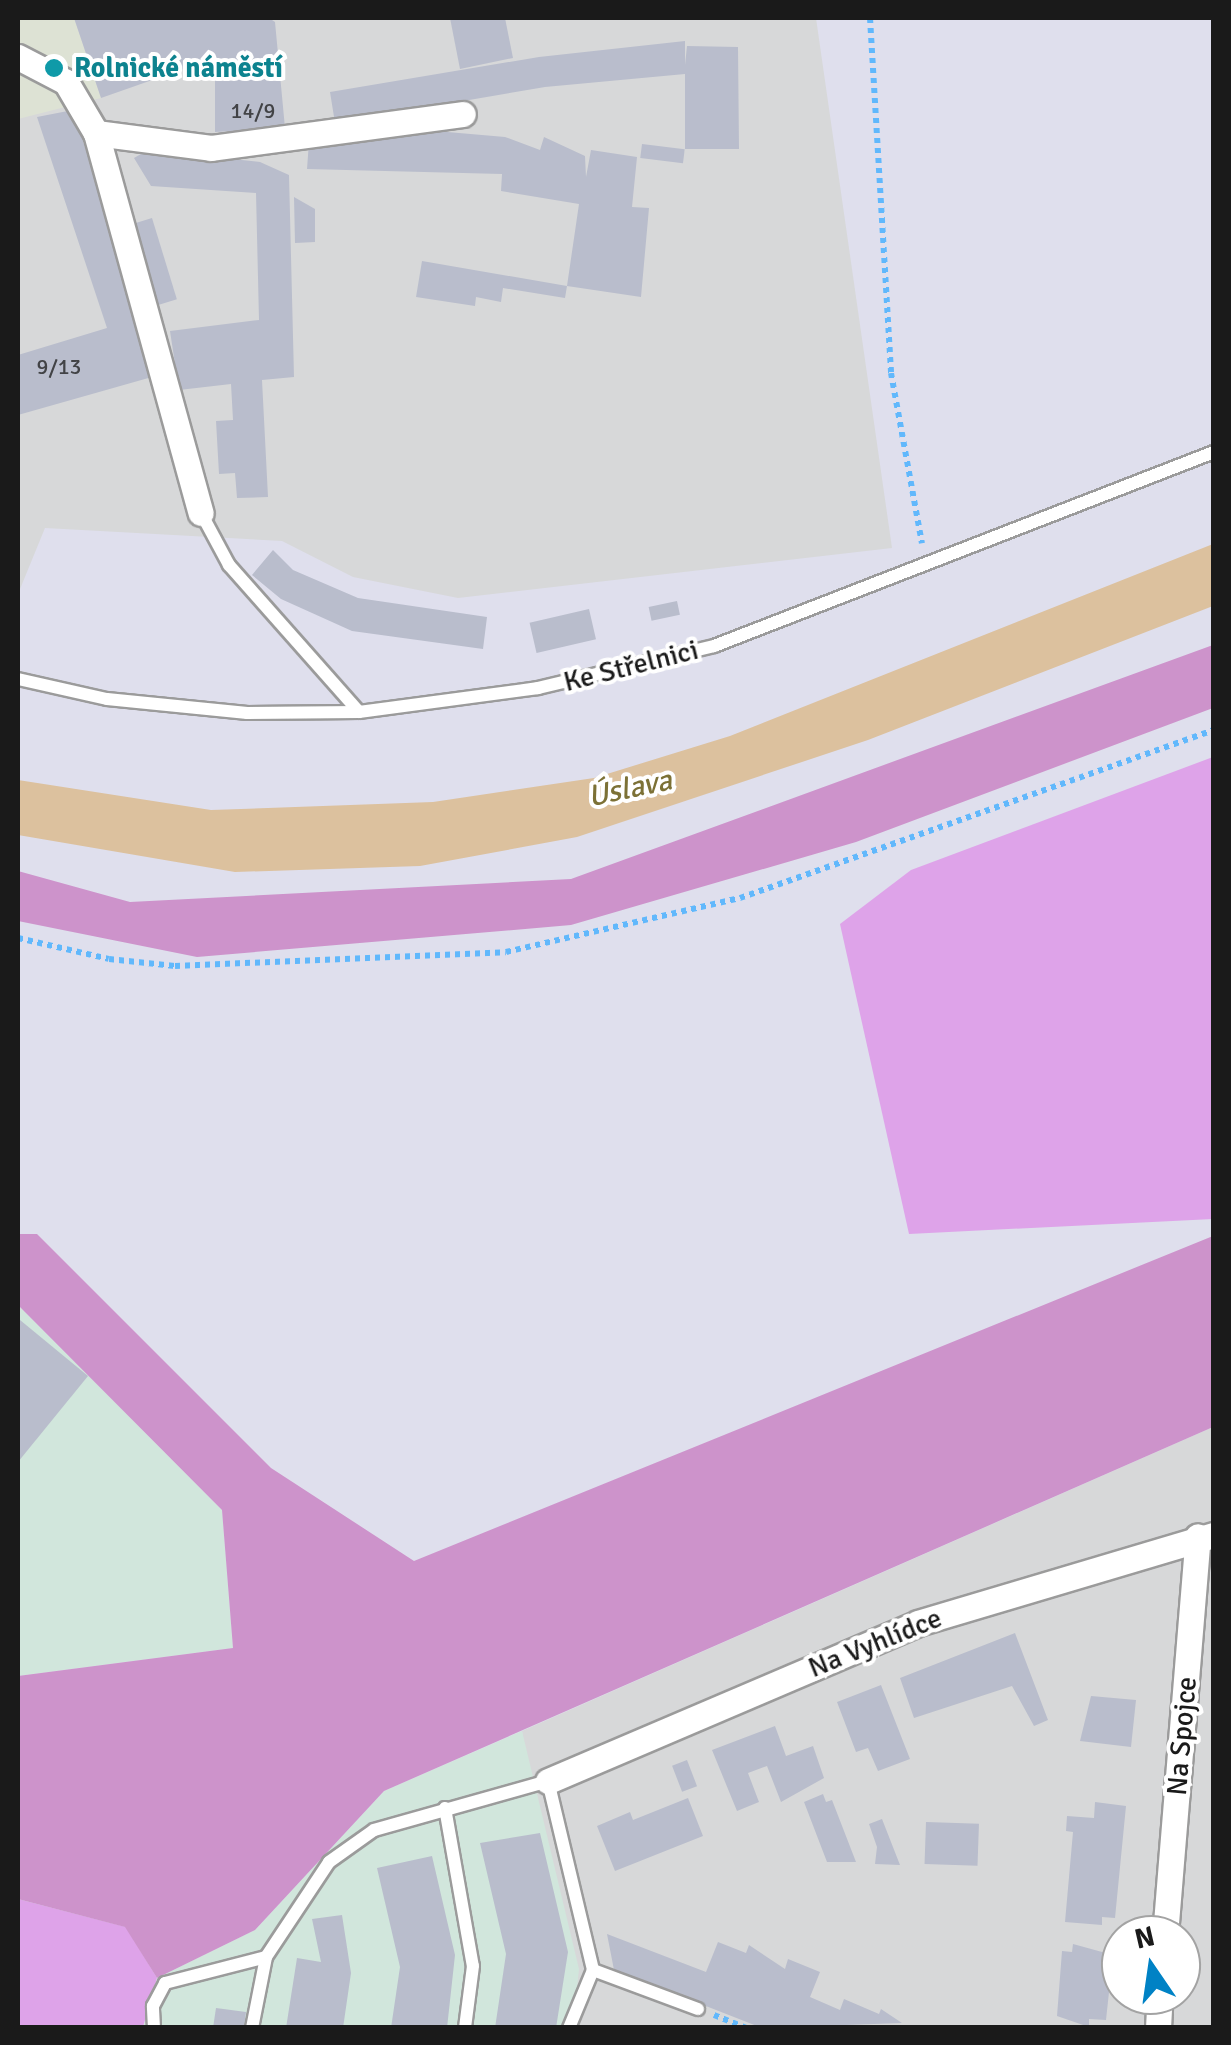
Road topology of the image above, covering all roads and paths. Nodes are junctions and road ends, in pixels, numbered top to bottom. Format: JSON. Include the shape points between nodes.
{"nodes":[{"id":1,"x":870,"y":18,"type":"edge"},
{"id":2,"x":18,"y":57,"type":"edge"},
{"id":3,"x":463,"y":114,"type":"dead end"},
{"id":4,"x":96,"y":134,"type":"junction"},
{"id":5,"x":1214,"y":452,"type":"edge"},
{"id":6,"x":201,"y":513,"type":"joint"},
{"id":7,"x":927,"y":566,"type":"junction"},
{"id":8,"x":18,"y":679,"type":"edge"},
{"id":9,"x":359,"y":712,"type":"junction"},
{"id":10,"x":1214,"y":730,"type":"edge"},
{"id":11,"x":18,"y":938,"type":"edge"},
{"id":12,"x":1206,"y":1536,"type":"edge"},
{"id":13,"x":548,"y":1782,"type":"junction"},
{"id":14,"x":445,"y":1808,"type":"junction"},
{"id":15,"x":1167,"y":1915,"type":"edge"},
{"id":16,"x":266,"y":1957,"type":"junction"},
{"id":17,"x":593,"y":1970,"type":"junction"},
{"id":18,"x":698,"y":2008,"type":"joint"},
{"id":19,"x":154,"y":2028,"type":"edge"},
{"id":20,"x":252,"y":2028,"type":"edge"},
{"id":21,"x":465,"y":2028,"type":"edge"},
{"id":22,"x":569,"y":2028,"type":"edge"},
{"id":23,"x":746,"y":2028,"type":"edge"}],
"edges":[{"from":1,"to":7,"type":"path","via":[[891,373]]},
{"from":2,"to":4,"type":"street","via":[[66,82]]},
{"from":3,"to":4,"type":"street","via":[[211,148]]},
{"from":4,"to":6,"type":"street","via":[[159,341]]},
{"from":5,"to":7,"type":"lane","name":"Ke Střelnici"},
{"from":6,"to":9,"type":"lane","via":[[228,565]]},
{"from":7,"to":9,"type":"lane","name":"Ke Střelnici","via":[[714,646],[538,688]]},
{"from":8,"to":9,"type":"lane","name":"Ke Střelnici","via":[[107,698],[247,713]]},
{"from":10,"to":11,"type":"path","via":[[740,898],[506,952],[176,966],[109,960]]},
{"from":12,"to":13,"type":"street","name":"Na Vyhlídce","via":[[918,1623]]},
{"from":12,"to":15,"type":"street","name":"Na Spojce"},
{"from":13,"to":14,"type":"lane"},
{"from":13,"to":17,"type":"lane"},
{"from":14,"to":16,"type":"lane","via":[[374,1830],[329,1862]]},
{"from":14,"to":21,"type":"lane","via":[[473,1966]]},
{"from":16,"to":19,"type":"lane","via":[[165,1983],[153,2006]]},
{"from":16,"to":20,"type":"lane"},
{"from":17,"to":18,"type":"lane"},
{"from":17,"to":22,"type":"lane"},
{"from":18,"to":23,"type":"path"}]}
